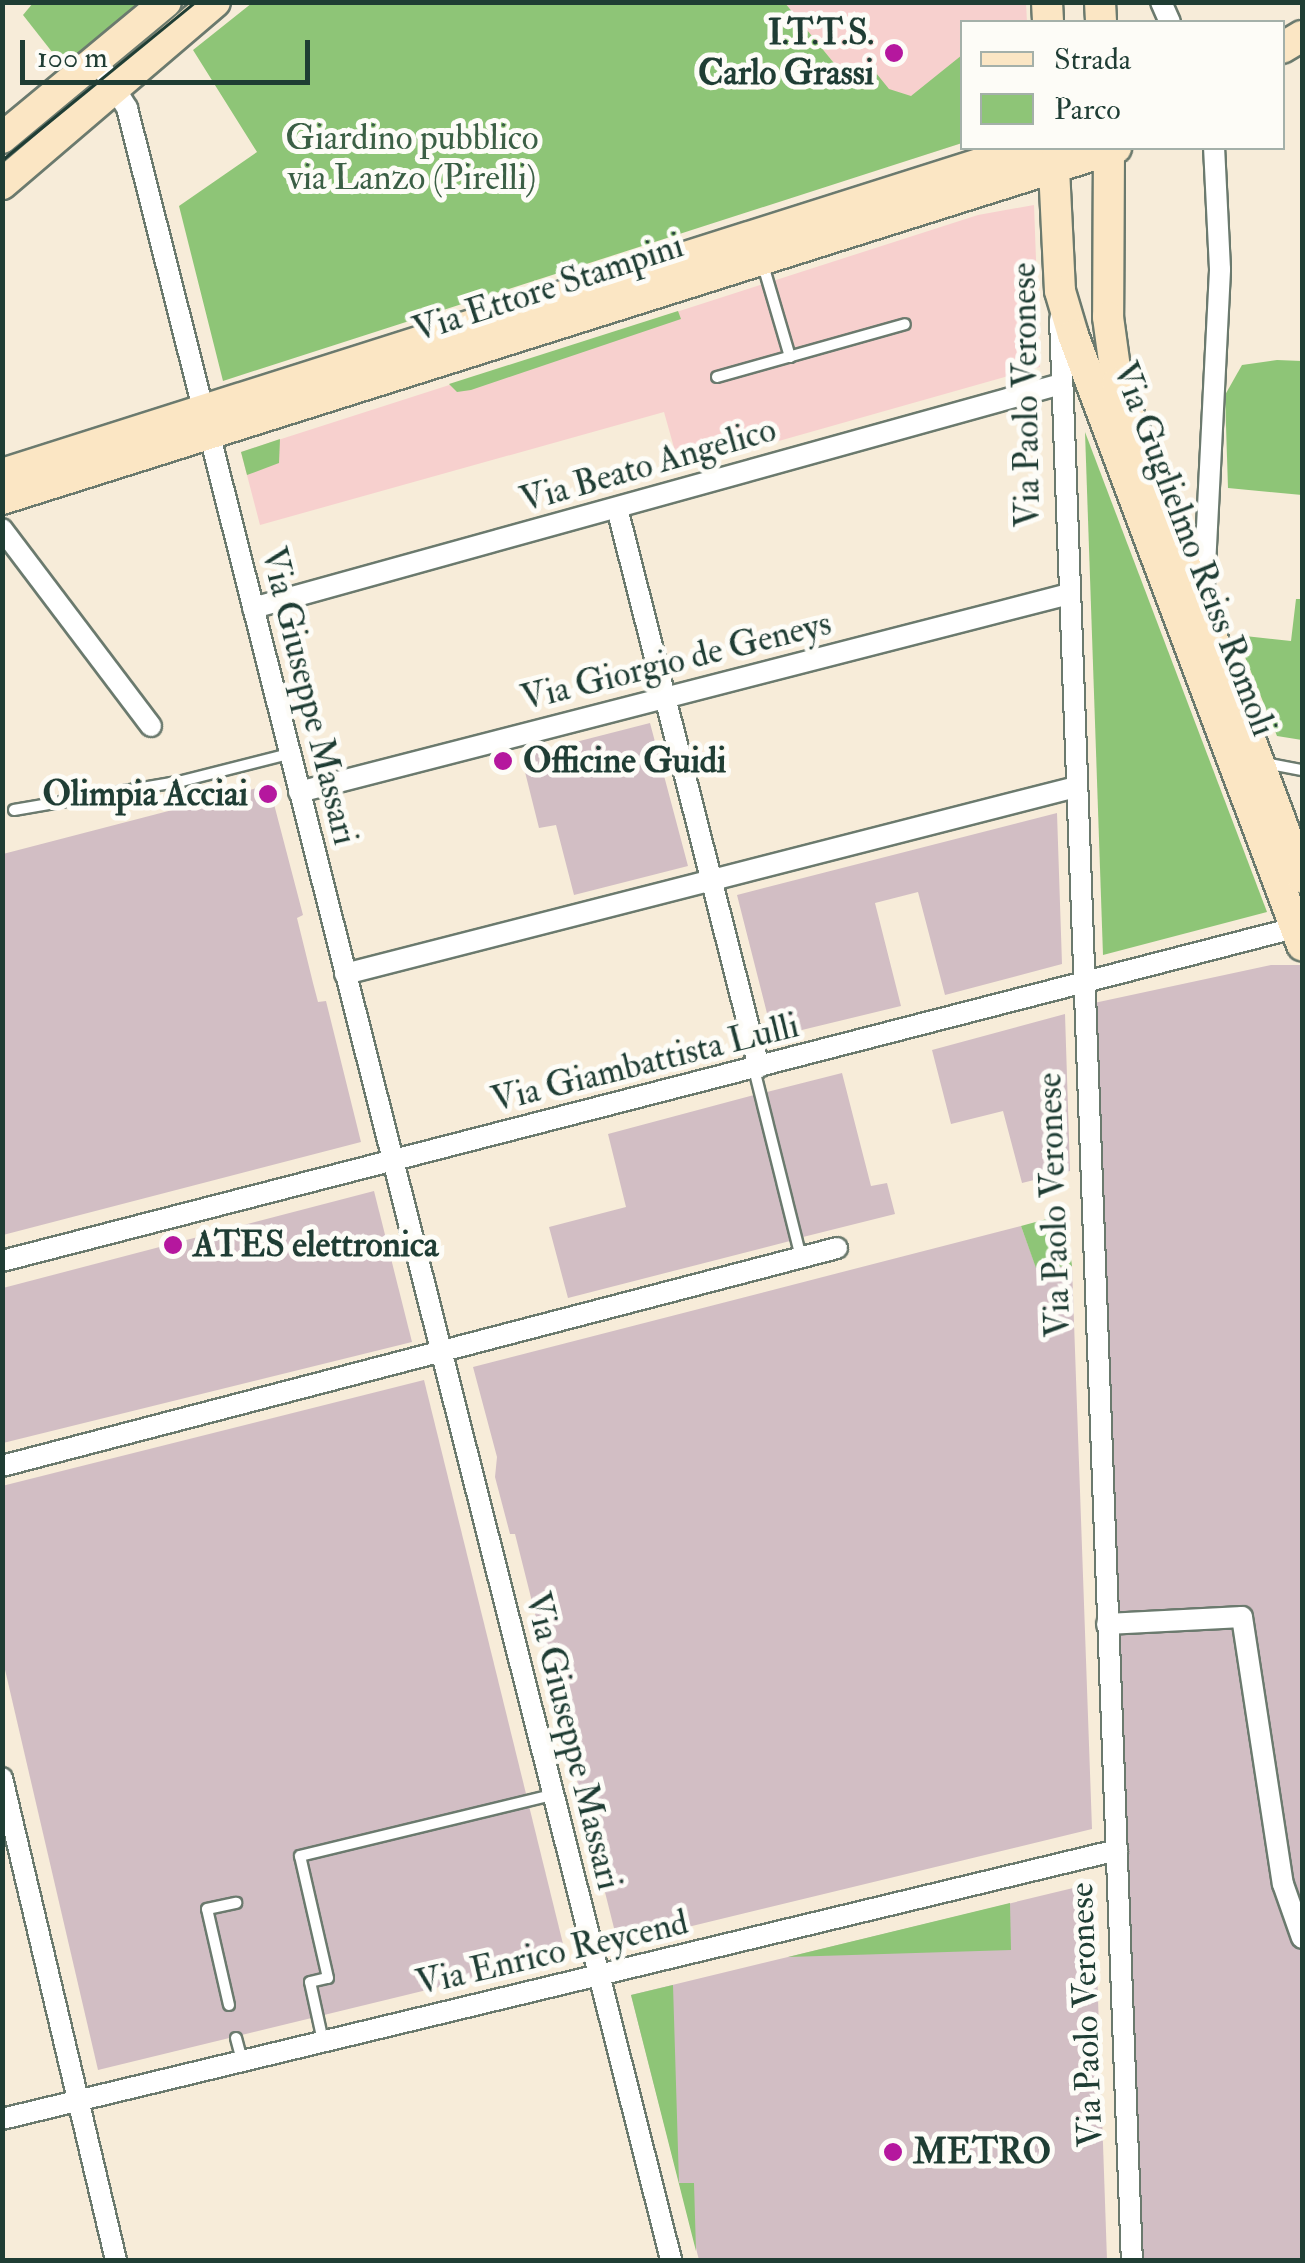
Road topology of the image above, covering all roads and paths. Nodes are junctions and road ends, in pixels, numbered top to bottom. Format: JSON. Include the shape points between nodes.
{"nodes":[{"id":1,"x":166,"y":2,"type":"edge"},
{"id":2,"x":215,"y":2,"type":"edge"},
{"id":3,"x":97,"y":60,"type":"junction"},
{"id":4,"x":119,"y":88,"type":"junction"},
{"id":5,"x":2,"y":138,"type":"edge"},
{"id":6,"x":1023,"y":150,"type":"edge"},
{"id":7,"x":1098,"y":150,"type":"edge"},
{"id":8,"x":1111,"y":150,"type":"edge"},
{"id":9,"x":1214,"y":150,"type":"edge"},
{"id":10,"x":1054,"y":157,"type":"edge"},
{"id":11,"x":2,"y":184,"type":"edge"},
{"id":12,"x":761,"y":259,"type":"junction"},
{"id":13,"x":1060,"y":290,"type":"junction"},
{"id":14,"x":906,"y":324,"type":"dead end"},
{"id":15,"x":790,"y":357,"type":"junction"},
{"id":16,"x":718,"y":377,"type":"dead end"},
{"id":17,"x":1061,"y":384,"type":"junction"},
{"id":18,"x":207,"y":423,"type":"junction"},
{"id":19,"x":2,"y":474,"type":"edge"},
{"id":20,"x":2,"y":499,"type":"edge"},
{"id":21,"x":617,"y":508,"type":"junction"},
{"id":22,"x":2,"y":529,"type":"edge"},
{"id":23,"x":1068,"y":594,"type":"junction"},
{"id":24,"x":253,"y":608,"type":"junction"},
{"id":25,"x":1203,"y":613,"type":"junction"},
{"id":26,"x":666,"y":698,"type":"junction"},
{"id":27,"x":151,"y":726,"type":"dead end"},
{"id":28,"x":289,"y":754,"type":"junction"},
{"id":29,"x":1259,"y":762,"type":"junction"},
{"id":30,"x":1302,"y":770,"type":"edge"},
{"id":31,"x":1076,"y":787,"type":"junction"},
{"id":32,"x":299,"y":792,"type":"junction"},
{"id":33,"x":14,"y":810,"type":"dead end"},
{"id":34,"x":1302,"y":878,"type":"edge"},
{"id":35,"x":712,"y":880,"type":"junction"},
{"id":36,"x":1300,"y":934,"type":"edge"},
{"id":37,"x":345,"y":974,"type":"junction"},
{"id":38,"x":1085,"y":985,"type":"junction"},
{"id":39,"x":757,"y":1068,"type":"junction"},
{"id":40,"x":392,"y":1162,"type":"junction"},
{"id":41,"x":837,"y":1248,"type":"dead end"},
{"id":42,"x":801,"y":1257,"type":"junction"},
{"id":43,"x":2,"y":1261,"type":"edge"},
{"id":44,"x":442,"y":1354,"type":"junction"},
{"id":45,"x":2,"y":1466,"type":"edge"},
{"id":46,"x":1108,"y":1624,"type":"junction"},
{"id":47,"x":2,"y":1778,"type":"edge"},
{"id":48,"x":553,"y":1795,"type":"junction"},
{"id":49,"x":1117,"y":1850,"type":"junction"},
{"id":50,"x":236,"y":1902,"type":"dead end"},
{"id":51,"x":1302,"y":1938,"type":"edge"},
{"id":52,"x":598,"y":1976,"type":"junction"},
{"id":53,"x":229,"y":2005,"type":"dead end"},
{"id":54,"x":236,"y":2038,"type":"dead end"},
{"id":55,"x":324,"y":2040,"type":"junction"},
{"id":56,"x":242,"y":2060,"type":"junction"},
{"id":57,"x":78,"y":2100,"type":"junction"},
{"id":58,"x":2,"y":2118,"type":"edge"},
{"id":59,"x":116,"y":2260,"type":"edge"},
{"id":60,"x":671,"y":2260,"type":"edge"},
{"id":61,"x":1132,"y":2260,"type":"edge"}],
"edges":[{"from":1,"to":3,"type":"main road"},
{"from":2,"to":4,"type":"main road"},
{"from":3,"to":4,"type":"street","name":"Via Giuseppe Massari"},
{"from":3,"to":5,"type":"main road"},
{"from":4,"to":11,"type":"main road"},
{"from":4,"to":18,"type":"street","name":"Via Giuseppe Massari"},
{"from":6,"to":18,"type":"main road","name":"Via Ettore Stampini"},
{"from":7,"to":10,"type":"main road","name":"Via Ettore Stampini"},
{"from":8,"to":25,"type":"main road","name":"Via Guglielmo Reiss Romoli","via":[[1108,317],[1123,402]]},
{"from":9,"to":25,"type":"street","via":[[1220,269]]},
{"from":10,"to":12,"type":"main road","name":"Via Ettore Stampini"},
{"from":10,"to":13,"type":"main road","name":"Via Paolo Veronese"},
{"from":12,"to":15,"type":"lane"},
{"from":12,"to":18,"type":"main road","name":"Via Ettore Stampini"},
{"from":13,"to":17,"type":"street","name":"Via Paolo Veronese"},
{"from":13,"to":36,"type":"main road","name":"Via Guglielmo Reiss Romoli"},
{"from":14,"to":15,"type":"lane"},
{"from":15,"to":16,"type":"lane"},
{"from":17,"to":21,"type":"street","name":"Via Beato Angelico"},
{"from":17,"to":23,"type":"street","name":"Via Paolo Veronese"},
{"from":18,"to":19,"type":"main road","name":"Via Ettore Stampini"},
{"from":18,"to":20,"type":"main road","name":"Via Ettore Stampini"},
{"from":18,"to":24,"type":"street","name":"Via Giuseppe Massari"},
{"from":21,"to":24,"type":"street","name":"Via Beato Angelico"},
{"from":21,"to":26,"type":"street"},
{"from":22,"to":27,"type":"street"},
{"from":23,"to":26,"type":"street","name":"Via Giorgio de Geneys"},
{"from":23,"to":31,"type":"street","name":"Via Paolo Veronese"},
{"from":24,"to":28,"type":"street","name":"Via Giuseppe Massari"},
{"from":25,"to":29,"type":"main road","name":"Via Guglielmo Reiss Romoli"},
{"from":26,"to":32,"type":"street","name":"Via Giorgio de Geneys"},
{"from":26,"to":35,"type":"street"},
{"from":28,"to":32,"type":"street","name":"Via Giuseppe Massari"},
{"from":28,"to":33,"type":"lane","via":[[182,782]]},
{"from":29,"to":30,"type":"lane"},
{"from":29,"to":34,"type":"main road","name":"Via Guglielmo Reiss Romoli"},
{"from":31,"to":35,"type":"street"},
{"from":31,"to":38,"type":"street","name":"Via Paolo Veronese"},
{"from":32,"to":37,"type":"street","name":"Via Giuseppe Massari"},
{"from":35,"to":37,"type":"street"},
{"from":35,"to":39,"type":"street"},
{"from":36,"to":38,"type":"street","name":"Via Giambattista Lulli"},
{"from":37,"to":40,"type":"street","name":"Via Giuseppe Massari"},
{"from":38,"to":39,"type":"street","name":"Via Giambattista Lulli"},
{"from":38,"to":46,"type":"street","name":"Via Paolo Veronese"},
{"from":39,"to":40,"type":"street","name":"Via Giambattista Lulli"},
{"from":39,"to":42,"type":"lane"},
{"from":40,"to":43,"type":"street","name":"Via Giambattista Lulli"},
{"from":40,"to":44,"type":"street","name":"Via Giuseppe Massari"},
{"from":41,"to":42,"type":"street"},
{"from":42,"to":44,"type":"street"},
{"from":44,"to":45,"type":"street"},
{"from":44,"to":48,"type":"street","name":"Via Giuseppe Massari"},
{"from":46,"to":49,"type":"street","name":"Via Paolo Veronese"},
{"from":46,"to":51,"type":"street","via":[[1242,1617],[1277,1850]]},
{"from":47,"to":57,"type":"street"},
{"from":48,"to":52,"type":"street","name":"Via Giuseppe Massari"},
{"from":48,"to":55,"type":"lane","via":[[300,1856],[328,1978],[310,1982]]},
{"from":49,"to":52,"type":"street","name":"Via Enrico Reycend"},
{"from":49,"to":61,"type":"street","name":"Via Paolo Veronese"},
{"from":50,"to":53,"type":"lane","via":[[207,1909]]},
{"from":52,"to":55,"type":"street","name":"Via Enrico Reycend"},
{"from":52,"to":60,"type":"street","name":"Via Giuseppe Massari"},
{"from":54,"to":56,"type":"lane"},
{"from":55,"to":56,"type":"street","name":"Via Enrico Reycend"},
{"from":56,"to":57,"type":"street","name":"Via Enrico Reycend"},
{"from":57,"to":58,"type":"street","name":"Via Enrico Reycend"},
{"from":57,"to":59,"type":"street"}]}
